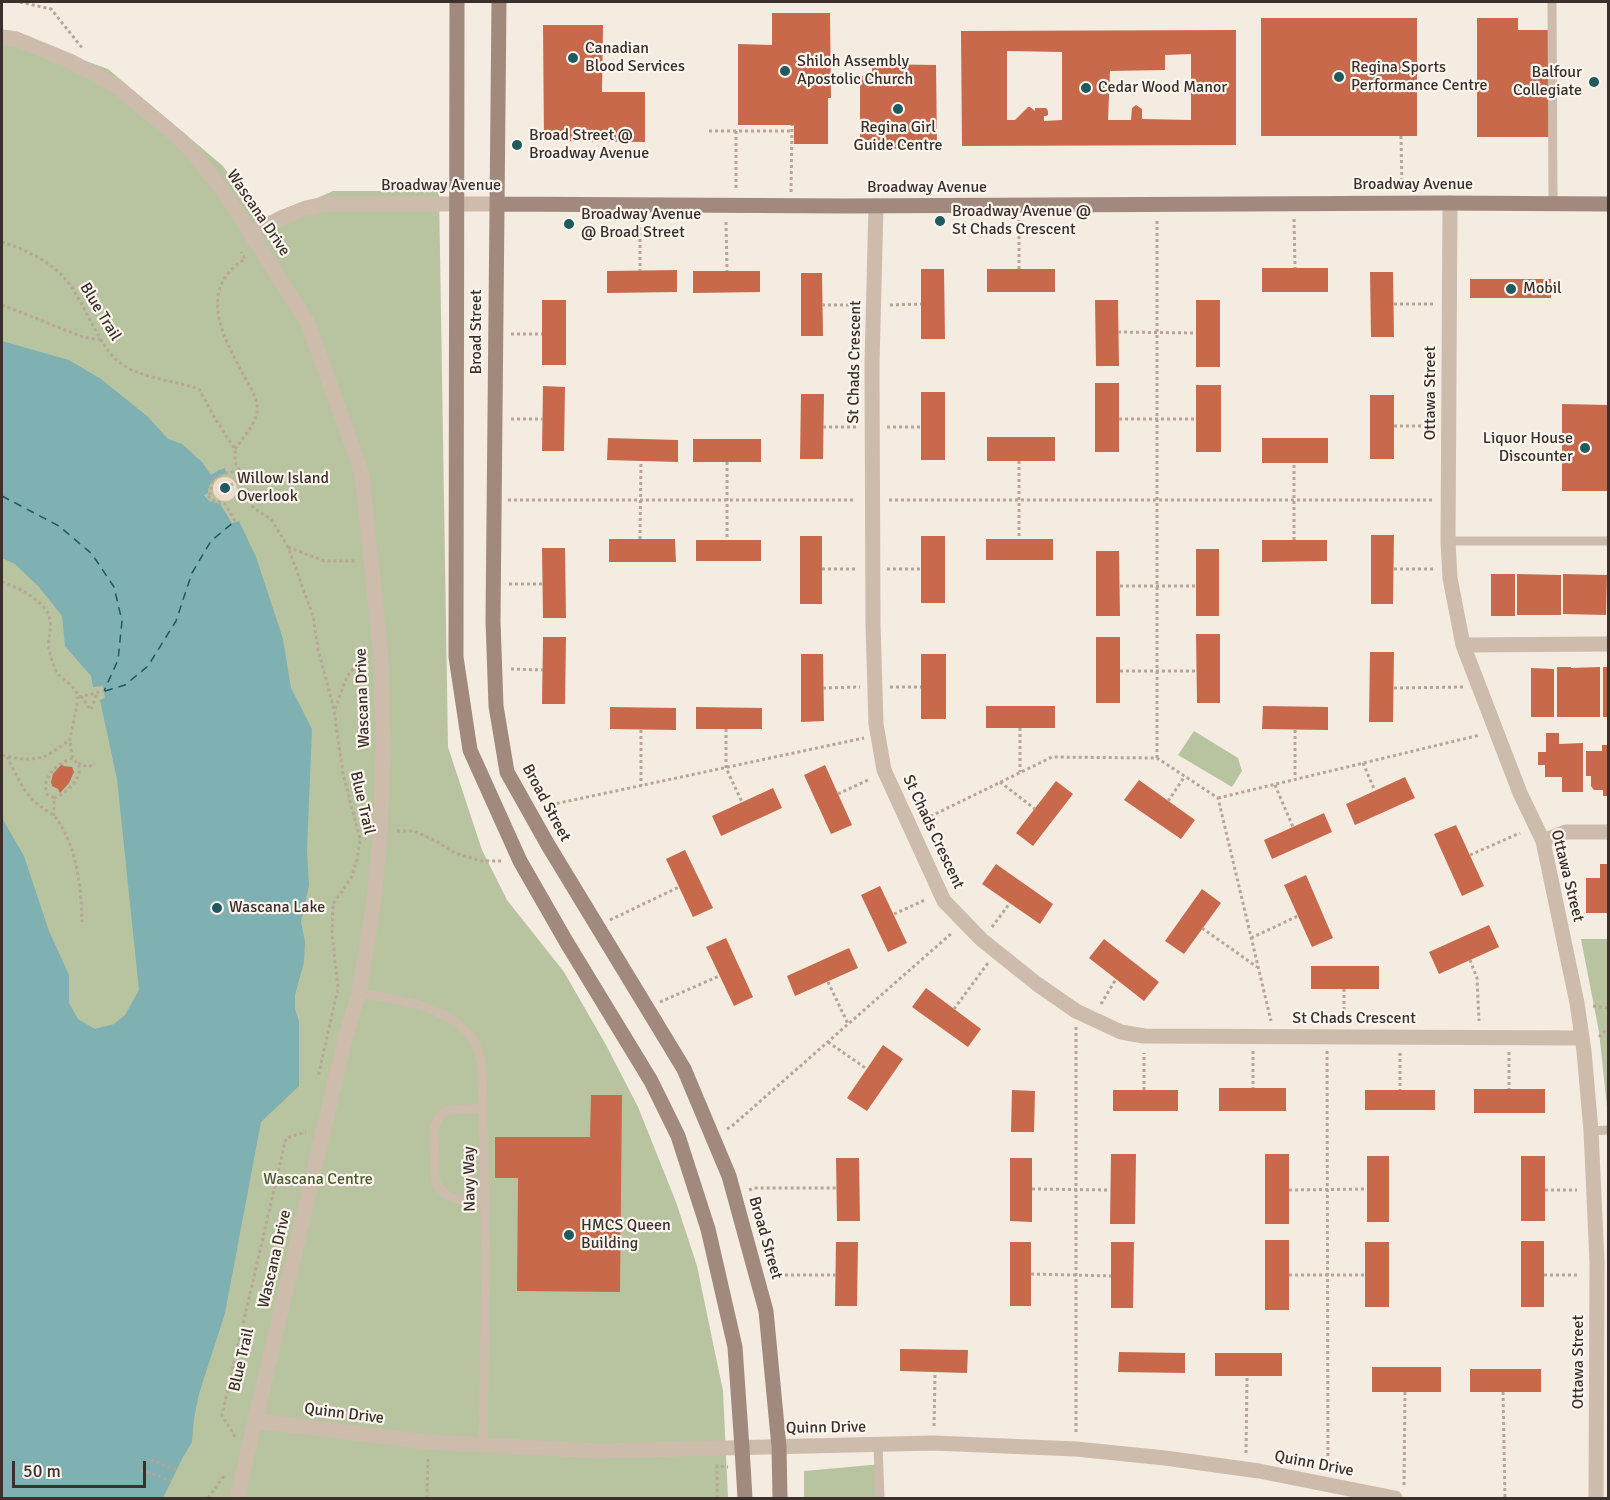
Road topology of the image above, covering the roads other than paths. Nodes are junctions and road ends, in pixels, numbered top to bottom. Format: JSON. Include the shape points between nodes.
{"nodes":[{"id":1,"x":457,"y":2,"type":"edge"},
{"id":2,"x":499,"y":2,"type":"edge"},
{"id":3,"x":1552,"y":2,"type":"edge"},
{"id":4,"x":2,"y":37,"type":"edge"},
{"id":5,"x":1450,"y":203,"type":"junction"},
{"id":6,"x":457,"y":204,"type":"junction"},
{"id":7,"x":497,"y":204,"type":"junction"},
{"id":8,"x":1553,"y":204,"type":"junction"},
{"id":9,"x":1608,"y":204,"type":"edge"},
{"id":10,"x":876,"y":206,"type":"junction"},
{"id":11,"x":251,"y":233,"type":"junction"},
{"id":12,"x":1448,"y":541,"type":"junction"},
{"id":13,"x":1608,"y":541,"type":"edge"},
{"id":14,"x":1608,"y":644,"type":"edge"},
{"id":15,"x":1463,"y":645,"type":"junction"},
{"id":16,"x":1608,"y":832,"type":"edge"},
{"id":17,"x":1543,"y":841,"type":"junction"},
{"id":18,"x":359,"y":993,"type":"junction"},
{"id":19,"x":1582,"y":1038,"type":"junction"},
{"id":20,"x":483,"y":1108,"type":"junction"},
{"id":21,"x":1608,"y":1130,"type":"edge"},
{"id":22,"x":1591,"y":1131,"type":"junction"},
{"id":23,"x":485,"y":1198,"type":"junction"},
{"id":24,"x":1601,"y":1266,"type":"edge"},
{"id":25,"x":1602,"y":1395,"type":"edge"},
{"id":26,"x":255,"y":1421,"type":"junction"},
{"id":27,"x":878,"y":1445,"type":"junction"},
{"id":28,"x":483,"y":1446,"type":"junction"},
{"id":29,"x":778,"y":1447,"type":"junction"},
{"id":30,"x":742,"y":1448,"type":"junction"},
{"id":31,"x":1400,"y":1493,"type":"edge"},
{"id":32,"x":237,"y":1498,"type":"edge"},
{"id":33,"x":745,"y":1498,"type":"edge"},
{"id":34,"x":780,"y":1498,"type":"edge"},
{"id":35,"x":880,"y":1498,"type":"edge"},
{"id":36,"x":1596,"y":1498,"type":"edge"}],
"edges":[{"from":1,"to":6,"type":"main road","name":"Broad Street"},
{"from":2,"to":7,"type":"main road","name":"Broad Street"},
{"from":3,"to":8,"type":"lane"},
{"from":4,"to":11,"type":"street","name":"Wascana Drive","via":[[72,62],[116,86],[182,141],[222,189]]},
{"from":5,"to":8,"type":"main road","name":"Broadway Avenue"},
{"from":5,"to":10,"type":"main road","name":"Broadway Avenue"},
{"from":5,"to":12,"type":"street","name":"Ottawa Street"},
{"from":6,"to":7,"type":"street","name":"Broadway Avenue"},
{"from":6,"to":11,"type":"street","name":"Broadway Avenue","via":[[328,204],[306,208]]},
{"from":6,"to":30,"type":"main road","name":"Broad Street","via":[[456,657],[470,750],[520,861],[646,1072],[678,1136],[708,1228],[735,1347]]},
{"from":7,"to":10,"type":"main road","name":"Broadway Avenue"},
{"from":7,"to":29,"type":"main road","name":"Broad Street","via":[[495,669],[496,706],[507,772],[684,1069],[729,1176],[766,1311]]},
{"from":8,"to":9,"type":"main road","name":"Broadway Avenue"},
{"from":10,"to":19,"type":"street","name":"St Chads Crescent","via":[[872,364],[876,724],[885,772],[944,901],[982,941],[1037,984],[1076,1011],[1121,1032],[1144,1036]]},
{"from":11,"to":18,"type":"street","name":"Wascana Drive","via":[[308,323],[362,474],[381,657],[383,752],[373,909]]},
{"from":12,"to":13,"type":"lane"},
{"from":12,"to":15,"type":"street","name":"Ottawa Street"},
{"from":14,"to":15,"type":"street"},
{"from":15,"to":17,"type":"street","name":"Ottawa Street"},
{"from":16,"to":17,"type":"street","via":[[1566,832]]},
{"from":17,"to":19,"type":"street","name":"Ottawa Street"},
{"from":18,"to":20,"type":"lane","name":"Navy Way","via":[[417,1004],[459,1025],[479,1052]]},
{"from":18,"to":26,"type":"street","name":"Wascana Drive"},
{"from":19,"to":22,"type":"street","name":"Ottawa Street"},
{"from":20,"to":23,"type":"lane","name":"Navy Way"},
{"from":20,"to":23,"type":"lane","via":[[442,1113],[434,1129],[435,1180],[439,1188],[456,1199]]},
{"from":21,"to":22,"type":"lane"},
{"from":22,"to":24,"type":"street","name":"Ottawa Street"},
{"from":23,"to":28,"type":"lane","name":"Navy Way"},
{"from":24,"to":25,"type":"street","name":"Ottawa Street"},
{"from":25,"to":36,"type":"street","name":"Ottawa Street"},
{"from":26,"to":28,"type":"street","name":"Quinn Drive"},
{"from":26,"to":32,"type":"street","name":"Wascana Drive"},
{"from":27,"to":29,"type":"street","name":"Quinn Drive"},
{"from":27,"to":31,"type":"street","name":"Quinn Drive","via":[[934,1443],[1076,1449],[1165,1458]]},
{"from":27,"to":35,"type":"lane"},
{"from":28,"to":30,"type":"street","name":"Quinn Drive","via":[[597,1451]]},
{"from":29,"to":30,"type":"street","name":"Quinn Drive"},
{"from":29,"to":34,"type":"main road","name":"Broad Street"},
{"from":30,"to":33,"type":"main road","name":"Broad Street"}]}
